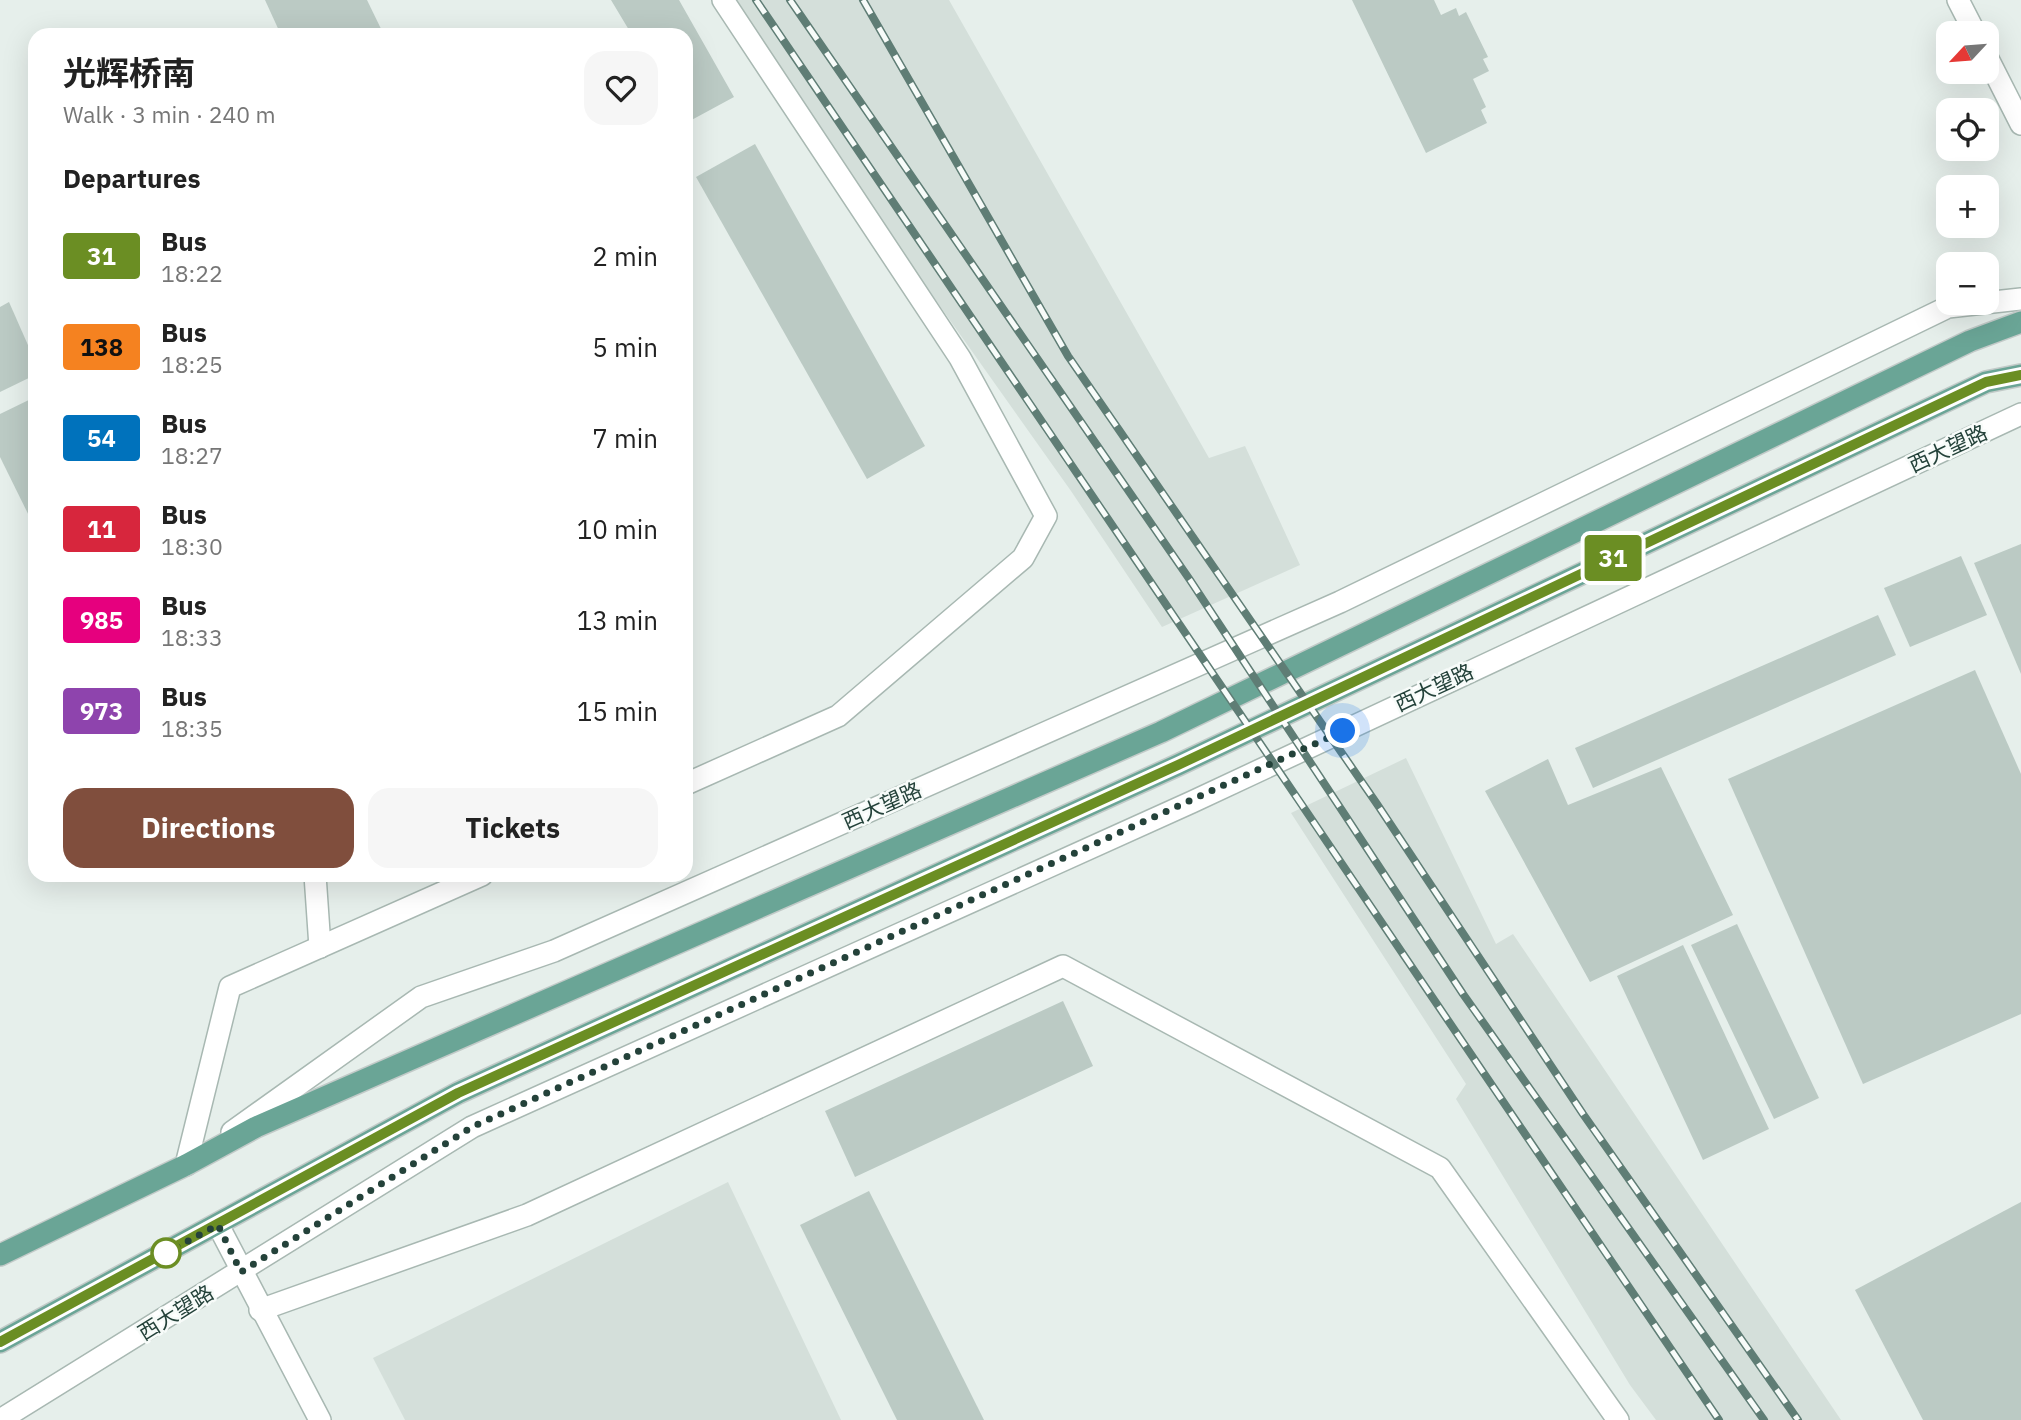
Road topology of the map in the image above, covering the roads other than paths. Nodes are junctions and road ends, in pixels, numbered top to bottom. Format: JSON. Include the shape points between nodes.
{"nodes":[{"id":1,"x":723,"y":0,"type":"edge"},
{"id":2,"x":1958,"y":0,"type":"edge"},
{"id":3,"x":1969,"y":21,"type":"edge"},
{"id":4,"x":1999,"y":81,"type":"edge"},
{"id":5,"x":2021,"y":124,"type":"edge"},
{"id":6,"x":2021,"y":299,"type":"edge"},
{"id":7,"x":2021,"y":322,"type":"edge"},
{"id":8,"x":2021,"y":374,"type":"edge"},
{"id":9,"x":2021,"y":414,"type":"edge"},
{"id":10,"x":693,"y":781,"type":"edge"},
{"id":11,"x":315,"y":882,"type":"edge"},
{"id":12,"x":466,"y":882,"type":"edge"},
{"id":13,"x":320,"y":947,"type":"junction"},
{"id":14,"x":186,"y":1165,"type":"junction"},
{"id":15,"x":218,"y":1225,"type":"junction"},
{"id":16,"x":0,"y":1255,"type":"edge"},
{"id":17,"x":241,"y":1272,"type":"junction"},
{"id":18,"x":260,"y":1310,"type":"junction"},
{"id":19,"x":0,"y":1342,"type":"edge"},
{"id":20,"x":0,"y":1420,"type":"edge"},
{"id":21,"x":320,"y":1420,"type":"edge"},
{"id":22,"x":1618,"y":1420,"type":"edge"}],
"edges":[{"from":1,"to":10,"type":"street","via":[[960,358],[1046,516],[1023,558],[838,716]]},
{"from":2,"to":3,"type":"street"},
{"from":4,"to":5,"type":"street"},
{"from":6,"to":14,"type":"street","name":"西大望路","via":[[1948,307],[1340,602],[554,951],[421,997]]},
{"from":7,"to":14,"type":"main road","name":"西大望路","via":[[1970,341],[1161,732],[256,1127]]},
{"from":8,"to":15,"type":"main road","name":"西大望路","via":[[1986,382],[1178,765],[458,1093]]},
{"from":9,"to":17,"type":"street","name":"西大望路","via":[[1205,796],[472,1127]]},
{"from":11,"to":13,"type":"street"},
{"from":12,"to":13,"type":"street"},
{"from":13,"to":14,"type":"street","via":[[230,987]]},
{"from":14,"to":16,"type":"main road","name":"西大望路"},
{"from":15,"to":17,"type":"street"},
{"from":15,"to":19,"type":"main road","name":"西大望路"},
{"from":17,"to":18,"type":"street"},
{"from":17,"to":20,"type":"street","name":"西大望路"},
{"from":18,"to":21,"type":"street"},
{"from":18,"to":22,"type":"street","via":[[527,1215],[1063,966],[1440,1168]]}]}
